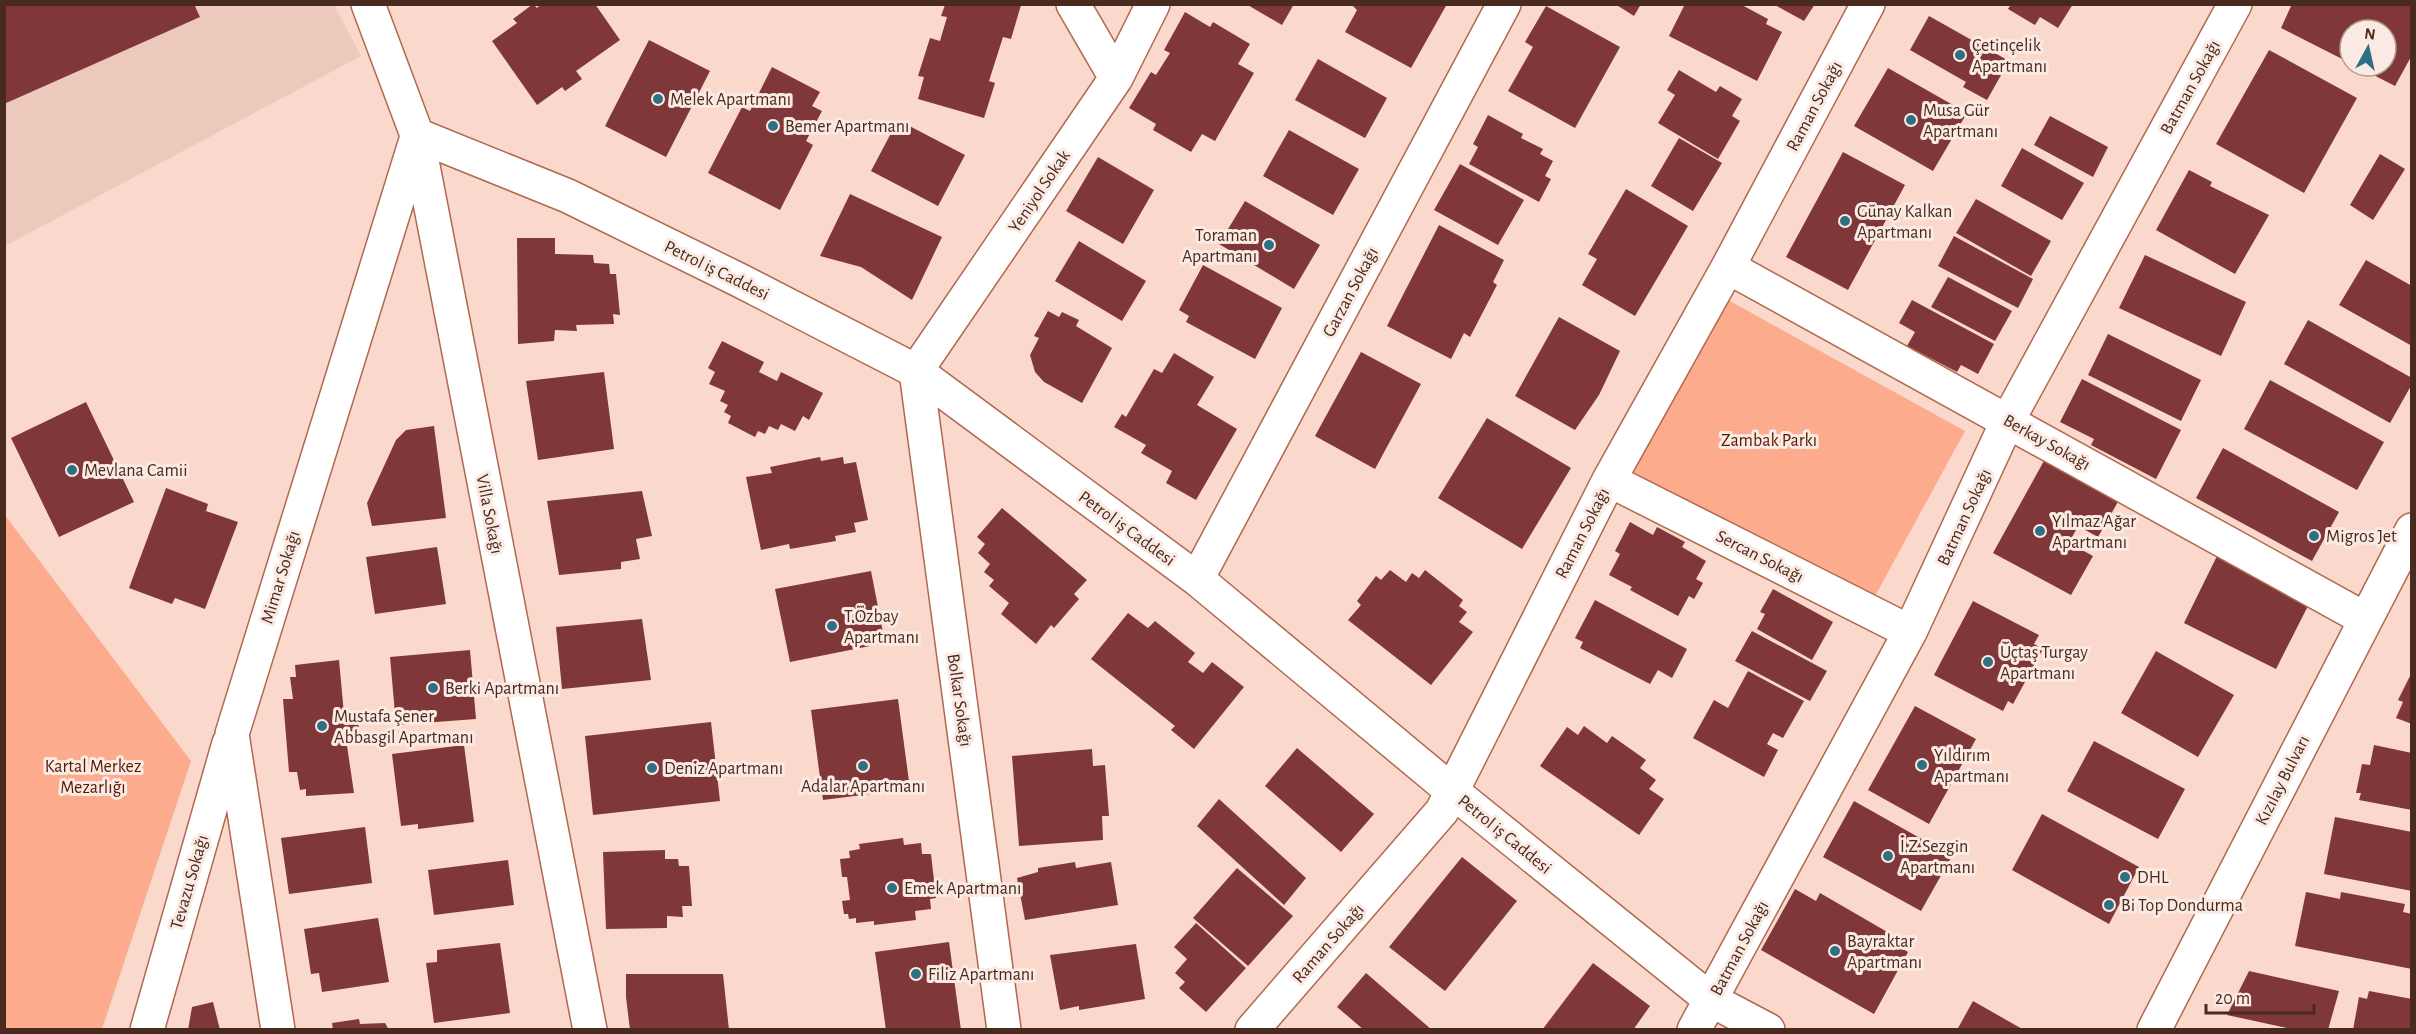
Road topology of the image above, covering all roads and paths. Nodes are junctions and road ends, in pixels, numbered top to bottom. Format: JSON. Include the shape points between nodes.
{"nodes":[{"id":1,"x":368,"y":4,"type":"edge"},
{"id":2,"x":1073,"y":4,"type":"edge"},
{"id":3,"x":1153,"y":4,"type":"edge"},
{"id":4,"x":1504,"y":4,"type":"edge"},
{"id":5,"x":1868,"y":4,"type":"edge"},
{"id":6,"x":2235,"y":4,"type":"edge"},
{"id":7,"x":1116,"y":78,"type":"junction"},
{"id":8,"x":417,"y":135,"type":"junction"},
{"id":9,"x":1728,"y":267,"type":"junction"},
{"id":10,"x":916,"y":371,"type":"junction"},
{"id":11,"x":2008,"y":420,"type":"junction"},
{"id":12,"x":1609,"y":480,"type":"junction"},
{"id":13,"x":2412,"y":530,"type":"edge"},
{"id":14,"x":1197,"y":579,"type":"junction"},
{"id":15,"x":2365,"y":619,"type":"junction"},
{"id":16,"x":1910,"y":633,"type":"junction"},
{"id":17,"x":232,"y":734,"type":"junction"},
{"id":18,"x":1452,"y":791,"type":"junction"},
{"id":19,"x":1711,"y":1000,"type":"junction"},
{"id":20,"x":147,"y":1029,"type":"edge"},
{"id":21,"x":278,"y":1029,"type":"edge"},
{"id":22,"x":590,"y":1029,"type":"edge"},
{"id":23,"x":1004,"y":1029,"type":"edge"},
{"id":24,"x":1252,"y":1029,"type":"edge"},
{"id":25,"x":1694,"y":1029,"type":"edge"},
{"id":26,"x":1768,"y":1029,"type":"edge"},
{"id":27,"x":2154,"y":1029,"type":"edge"}],
"edges":[{"from":1,"to":8,"type":"street","name":"Villa Sokağı"},
{"from":2,"to":7,"type":"street"},
{"from":3,"to":7,"type":"street","name":"Yeniyol Sokak"},
{"from":4,"to":14,"type":"street","name":"Garzan Sokağı"},
{"from":5,"to":9,"type":"street","name":"Raman Sokağı"},
{"from":6,"to":11,"type":"street","name":"Batman Sokağı"},
{"from":7,"to":10,"type":"street","name":"Yeniyol Sokak"},
{"from":8,"to":10,"type":"street","name":"Petrol iş Caddesi","via":[[568,196]]},
{"from":8,"to":17,"type":"street","name":"Mimar Sokağı"},
{"from":8,"to":22,"type":"street","name":"Villa Sokağı"},
{"from":9,"to":11,"type":"street","name":"Berkay Sokağı"},
{"from":9,"to":12,"type":"street","name":"Raman Sokağı"},
{"from":10,"to":14,"type":"street","name":"Petrol iş Caddesi"},
{"from":10,"to":23,"type":"street","name":"Bolkar Sokağı"},
{"from":11,"to":15,"type":"street","name":"Berkay Sokağı"},
{"from":11,"to":16,"type":"street","name":"Batman Sokağı"},
{"from":12,"to":16,"type":"street","name":"Sercan Sokağı"},
{"from":12,"to":18,"type":"street","name":"Raman Sokağı"},
{"from":13,"to":15,"type":"street","name":"Kızılay Bulvarı"},
{"from":14,"to":18,"type":"street","name":"Petrol iş Caddesi"},
{"from":15,"to":27,"type":"street","name":"Kızılay Bulvarı"},
{"from":16,"to":19,"type":"street","name":"Batman Sokağı"},
{"from":17,"to":20,"type":"street","name":"Tevazu Sokağı"},
{"from":17,"to":21,"type":"street","name":"Mimar Sokağı"},
{"from":18,"to":19,"type":"street","name":"Petrol iş Caddesi"},
{"from":18,"to":24,"type":"street","name":"Raman Sokağı","via":[[1442,811]]},
{"from":19,"to":25,"type":"street","name":"Batman Sokağı"},
{"from":19,"to":26,"type":"street","name":"Petrol iş Caddesi"}]}
